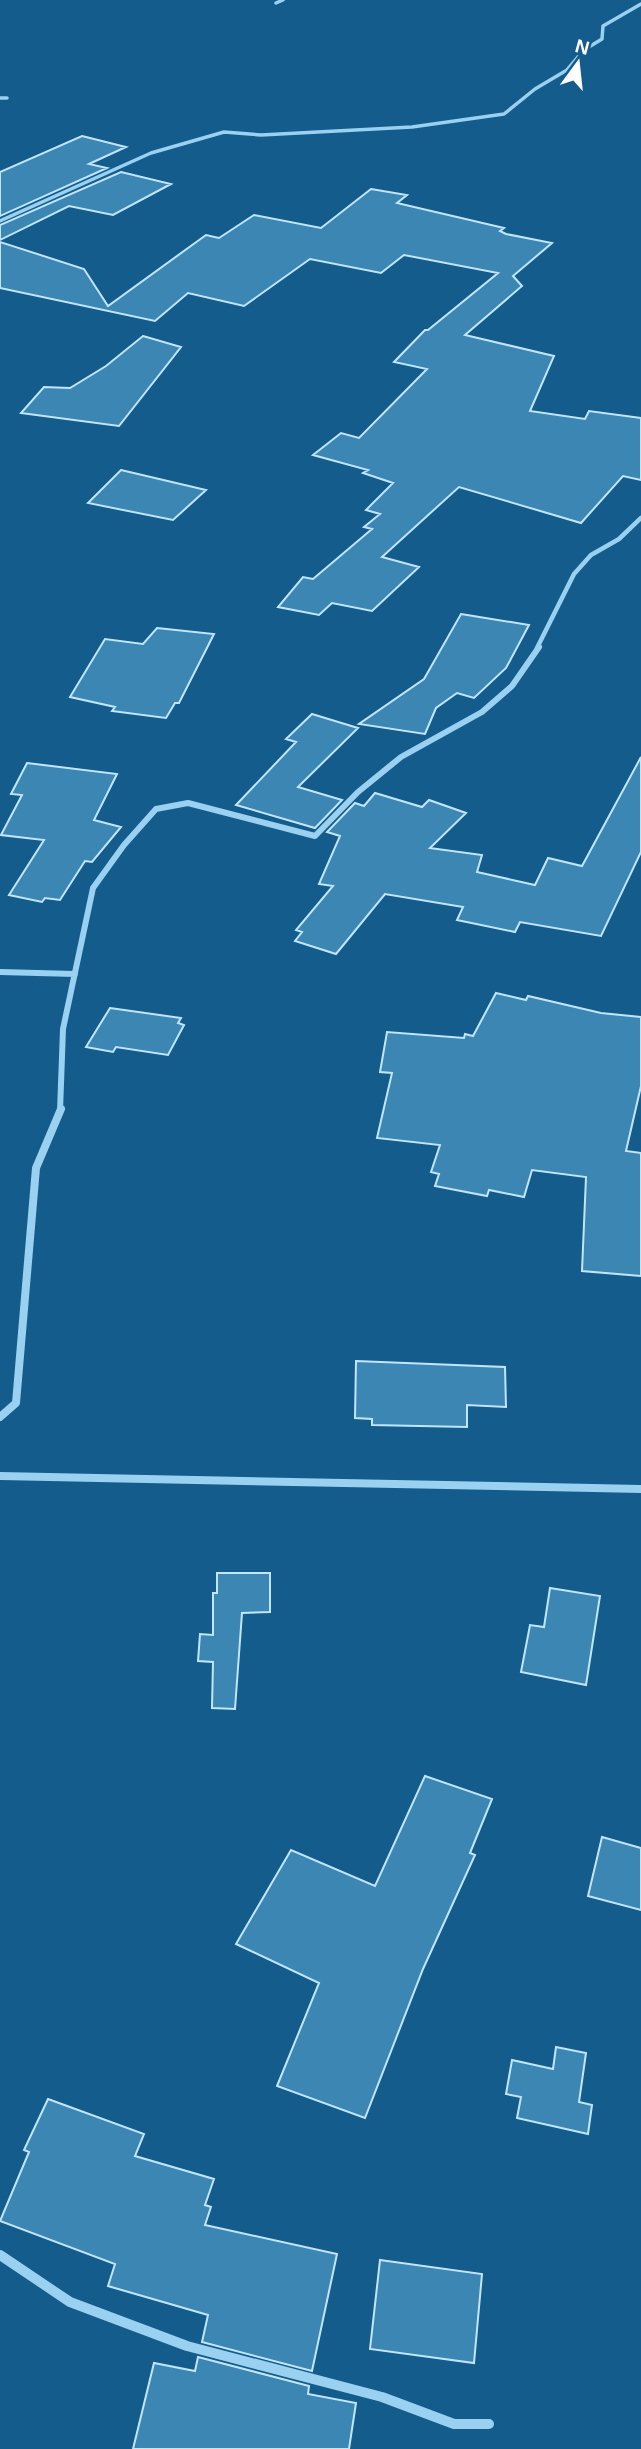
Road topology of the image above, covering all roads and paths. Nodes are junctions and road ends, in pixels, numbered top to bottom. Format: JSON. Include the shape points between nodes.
{"nodes":[{"id":1,"x":283,"y":0,"type":"edge"},
{"id":2,"x":276,"y":3,"type":"dead end"},
{"id":3,"x":641,"y":4,"type":"edge"},
{"id":4,"x":0,"y":98,"type":"edge"},
{"id":5,"x":6,"y":98,"type":"dead end"},
{"id":6,"x":0,"y":221,"type":"edge"},
{"id":7,"x":641,"y":518,"type":"edge"},
{"id":8,"x":0,"y":972,"type":"edge"},
{"id":9,"x":75,"y":974,"type":"junction"},
{"id":10,"x":0,"y":1417,"type":"edge"},
{"id":11,"x":0,"y":1476,"type":"edge"},
{"id":12,"x":641,"y":1489,"type":"edge"},
{"id":13,"x":0,"y":2255,"type":"edge"},
{"id":14,"x":489,"y":2424,"type":"dead end"}],
"edges":[{"from":1,"to":2,"type":"street"},
{"from":3,"to":6,"type":"street","via":[[603,26],[602,39],[504,114],[412,127],[261,135],[223,132],[151,153]]},
{"from":4,"to":5,"type":"street"},
{"from":7,"to":9,"type":"street","via":[[619,539],[591,555],[574,574],[547,634],[512,686],[482,712],[401,757],[315,836],[188,803],[156,809],[93,888]]},
{"from":8,"to":9,"type":"street"},
{"from":9,"to":10,"type":"street","via":[[63,1030],[61,1108],[36,1168],[16,1403]]},
{"from":11,"to":12,"type":"street"},
{"from":13,"to":14,"type":"street","via":[[71,2302],[187,2346],[382,2397],[454,2424]]}]}
